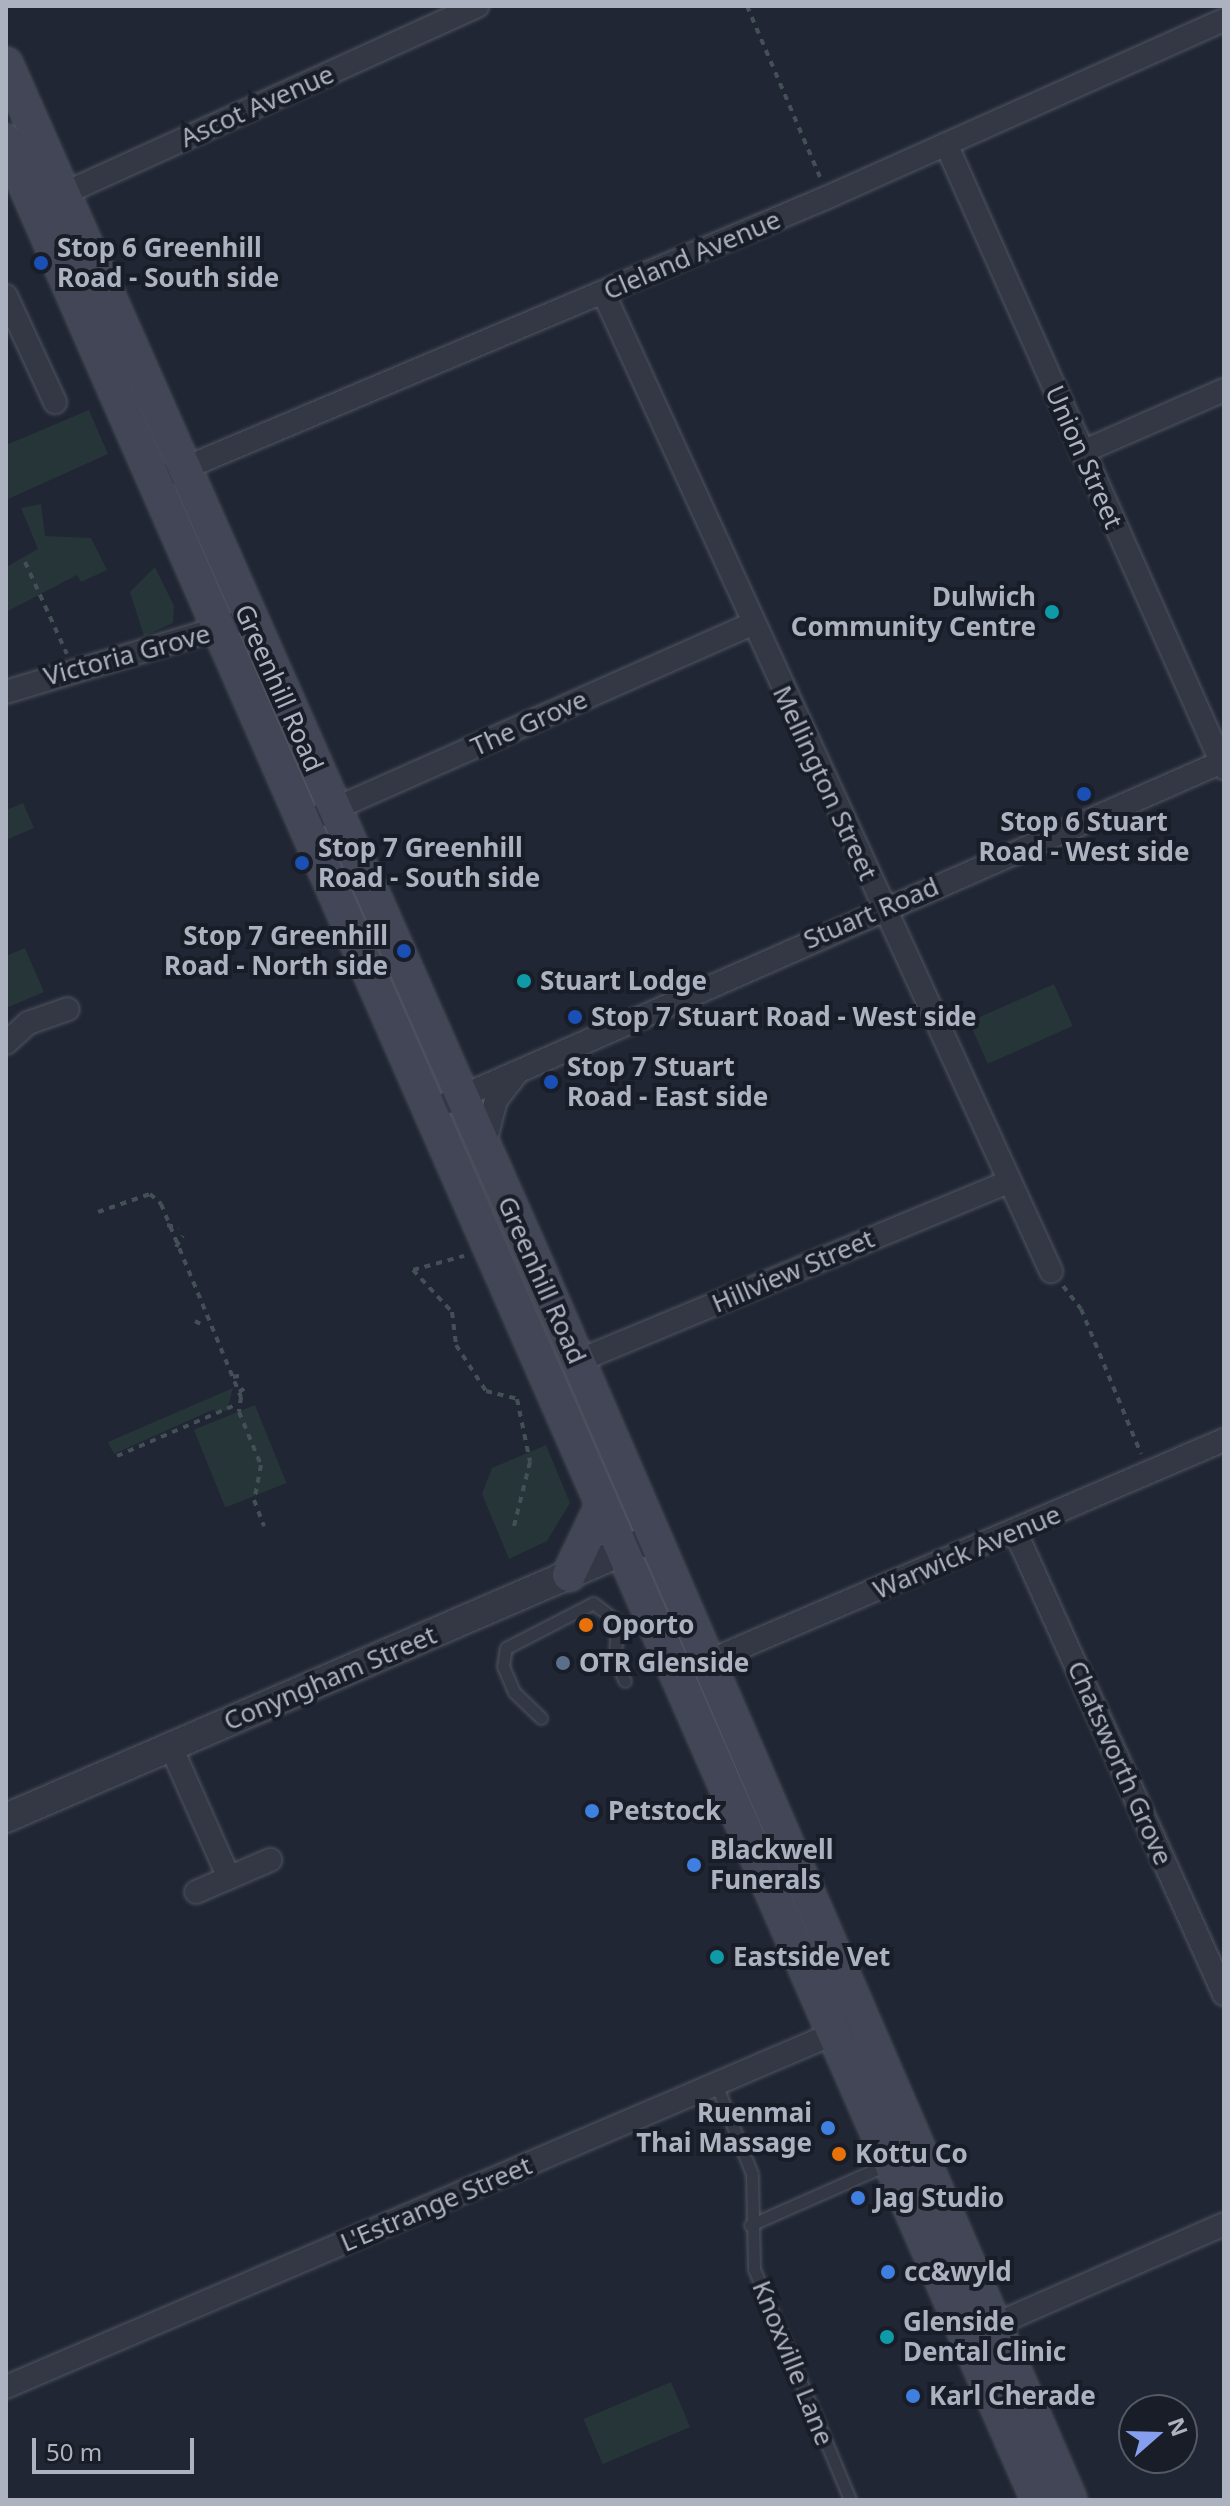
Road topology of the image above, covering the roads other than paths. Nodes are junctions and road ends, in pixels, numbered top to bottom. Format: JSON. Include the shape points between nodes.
{"nodes":[{"id":1,"x":477,"y":6,"type":"edge"},
{"id":2,"x":1224,"y":20,"type":"edge"},
{"id":3,"x":6,"y":64,"type":"edge"},
{"id":4,"x":6,"y":141,"type":"edge"},
{"id":5,"x":946,"y":144,"type":"junction"},
{"id":6,"x":50,"y":200,"type":"junction"},
{"id":7,"x":603,"y":292,"type":"junction"},
{"id":8,"x":6,"y":296,"type":"edge"},
{"id":9,"x":1224,"y":390,"type":"edge"},
{"id":10,"x":55,"y":402,"type":"dead end"},
{"id":11,"x":1082,"y":452,"type":"junction"},
{"id":12,"x":169,"y":475,"type":"junction"},
{"id":13,"x":234,"y":623,"type":"junction"},
{"id":14,"x":752,"y":624,"type":"junction"},
{"id":15,"x":6,"y":692,"type":"edge"},
{"id":16,"x":1223,"y":764,"type":"edge"},
{"id":17,"x":318,"y":816,"type":"junction"},
{"id":18,"x":882,"y":908,"type":"junction"},
{"id":19,"x":68,"y":1009,"type":"dead end"},
{"id":20,"x":6,"y":1043,"type":"edge"},
{"id":21,"x":520,"y":1069,"type":"junction"},
{"id":22,"x":444,"y":1105,"type":"junction"},
{"id":23,"x":483,"y":1153,"type":"junction"},
{"id":24,"x":1008,"y":1182,"type":"junction"},
{"id":25,"x":1051,"y":1271,"type":"road end"},
{"id":26,"x":578,"y":1361,"type":"junction"},
{"id":27,"x":1224,"y":1440,"type":"edge"},
{"id":28,"x":601,"y":1508,"type":"junction"},
{"id":29,"x":1016,"y":1533,"type":"junction"},
{"id":30,"x":655,"y":1538,"type":"junction"},
{"id":31,"x":620,"y":1553,"type":"junction"},
{"id":32,"x":569,"y":1575,"type":"junction"},
{"id":33,"x":709,"y":1661,"type":"junction"},
{"id":34,"x":625,"y":1681,"type":"dead end"},
{"id":35,"x":541,"y":1718,"type":"dead end"},
{"id":36,"x":698,"y":1728,"type":"junction"},
{"id":37,"x":171,"y":1747,"type":"junction"},
{"id":38,"x":6,"y":1818,"type":"edge"},
{"id":39,"x":270,"y":1860,"type":"dead end"},
{"id":40,"x":229,"y":1878,"type":"junction"},
{"id":41,"x":196,"y":1892,"type":"dead end"},
{"id":42,"x":1224,"y":1994,"type":"edge"},
{"id":43,"x":865,"y":2020,"type":"junction"},
{"id":44,"x":834,"y":2034,"type":"junction"},
{"id":45,"x":716,"y":2084,"type":"junction"},
{"id":46,"x":891,"y":2163,"type":"junction"},
{"id":47,"x":1224,"y":2224,"type":"edge"},
{"id":48,"x":750,"y":2225,"type":"junction"},
{"id":49,"x":980,"y":2331,"type":"junction"},
{"id":50,"x":6,"y":2387,"type":"edge"},
{"id":51,"x":1049,"y":2493,"type":"edge"},
{"id":52,"x":850,"y":2500,"type":"edge"}],
"edges":[{"from":1,"to":6,"type":"street","name":"Ascot Avenue"},
{"from":2,"to":5,"type":"street","name":"Cleland Avenue"},
{"from":3,"to":6,"type":"main road","name":"Greenhill Road"},
{"from":4,"to":6,"type":"main road","name":"Greenhill Road"},
{"from":5,"to":7,"type":"street","name":"Cleland Avenue"},
{"from":5,"to":11,"type":"street","name":"Union Street"},
{"from":6,"to":12,"type":"main road","name":"Greenhill Road"},
{"from":7,"to":12,"type":"street","name":"Cleland Avenue"},
{"from":7,"to":14,"type":"street","name":"Mellington Street"},
{"from":8,"to":10,"type":"street"},
{"from":9,"to":11,"type":"street"},
{"from":11,"to":16,"type":"street","name":"Union Street"},
{"from":12,"to":13,"type":"main road","name":"Greenhill Road"},
{"from":13,"to":15,"type":"street","name":"Victoria Grove"},
{"from":13,"to":17,"type":"main road","name":"Greenhill Road"},
{"from":14,"to":17,"type":"street","name":"The Grove"},
{"from":14,"to":18,"type":"street","name":"Mellington Street"},
{"from":16,"to":18,"type":"street","name":"Stuart Road"},
{"from":17,"to":22,"type":"main road","name":"Greenhill Road"},
{"from":18,"to":21,"type":"street","name":"Stuart Road"},
{"from":18,"to":24,"type":"street","name":"Mellington Street"},
{"from":19,"to":20,"type":"street","via":[[28,1023]]},
{"from":21,"to":22,"type":"street","name":"Stuart Road"},
{"from":21,"to":23,"type":"street","name":"Stuart Road","via":[[496,1100]]},
{"from":22,"to":23,"type":"main road","name":"Greenhill Road"},
{"from":22,"to":28,"type":"main road","name":"Greenhill Road"},
{"from":23,"to":26,"type":"main road","name":"Greenhill Road"},
{"from":24,"to":25,"type":"street","name":"Mellington Street"},
{"from":24,"to":26,"type":"street","name":"Hillview Street"},
{"from":26,"to":30,"type":"main road","name":"Greenhill Road"},
{"from":27,"to":29,"type":"street","name":"Warwick Avenue"},
{"from":28,"to":31,"type":"main road","name":"Greenhill Road"},
{"from":28,"to":32,"type":"main road"},
{"from":29,"to":33,"type":"street","name":"Warwick Avenue"},
{"from":29,"to":42,"type":"street","name":"Chatsworth Grove"},
{"from":30,"to":31,"type":"street","name":"Conyngham Street"},
{"from":30,"to":33,"type":"main road","name":"Greenhill Road"},
{"from":31,"to":32,"type":"street","name":"Conyngham Street"},
{"from":31,"to":36,"type":"main road","name":"Greenhill Road"},
{"from":32,"to":37,"type":"street","name":"Conyngham Street"},
{"from":33,"to":36,"type":"main road"},
{"from":33,"to":43,"type":"main road","name":"Greenhill Road"},
{"from":34,"to":35,"type":"lane","via":[[615,1658],[617,1621],[593,1603],[506,1648],[503,1666],[514,1692]]},
{"from":36,"to":44,"type":"main road","name":"Greenhill Road"},
{"from":37,"to":38,"type":"street","name":"Conyngham Street"},
{"from":37,"to":40,"type":"street"},
{"from":39,"to":40,"type":"street"},
{"from":40,"to":41,"type":"street"},
{"from":43,"to":44,"type":"street","name":"L'Estrange Street"},
{"from":43,"to":49,"type":"main road","name":"Greenhill Road"},
{"from":44,"to":45,"type":"street","name":"L'Estrange Street"},
{"from":44,"to":46,"type":"main road","name":"Greenhill Road"},
{"from":45,"to":48,"type":"lane","name":"Knoxville Lane","via":[[752,2174]]},
{"from":45,"to":50,"type":"street","name":"L'Estrange Street"},
{"from":46,"to":48,"type":"lane"},
{"from":46,"to":49,"type":"main road","name":"Greenhill Road"},
{"from":47,"to":49,"type":"street"},
{"from":48,"to":52,"type":"lane","name":"Knoxville Lane","via":[[754,2269],[774,2325]]},
{"from":49,"to":51,"type":"main road","name":"Greenhill Road"}]}
